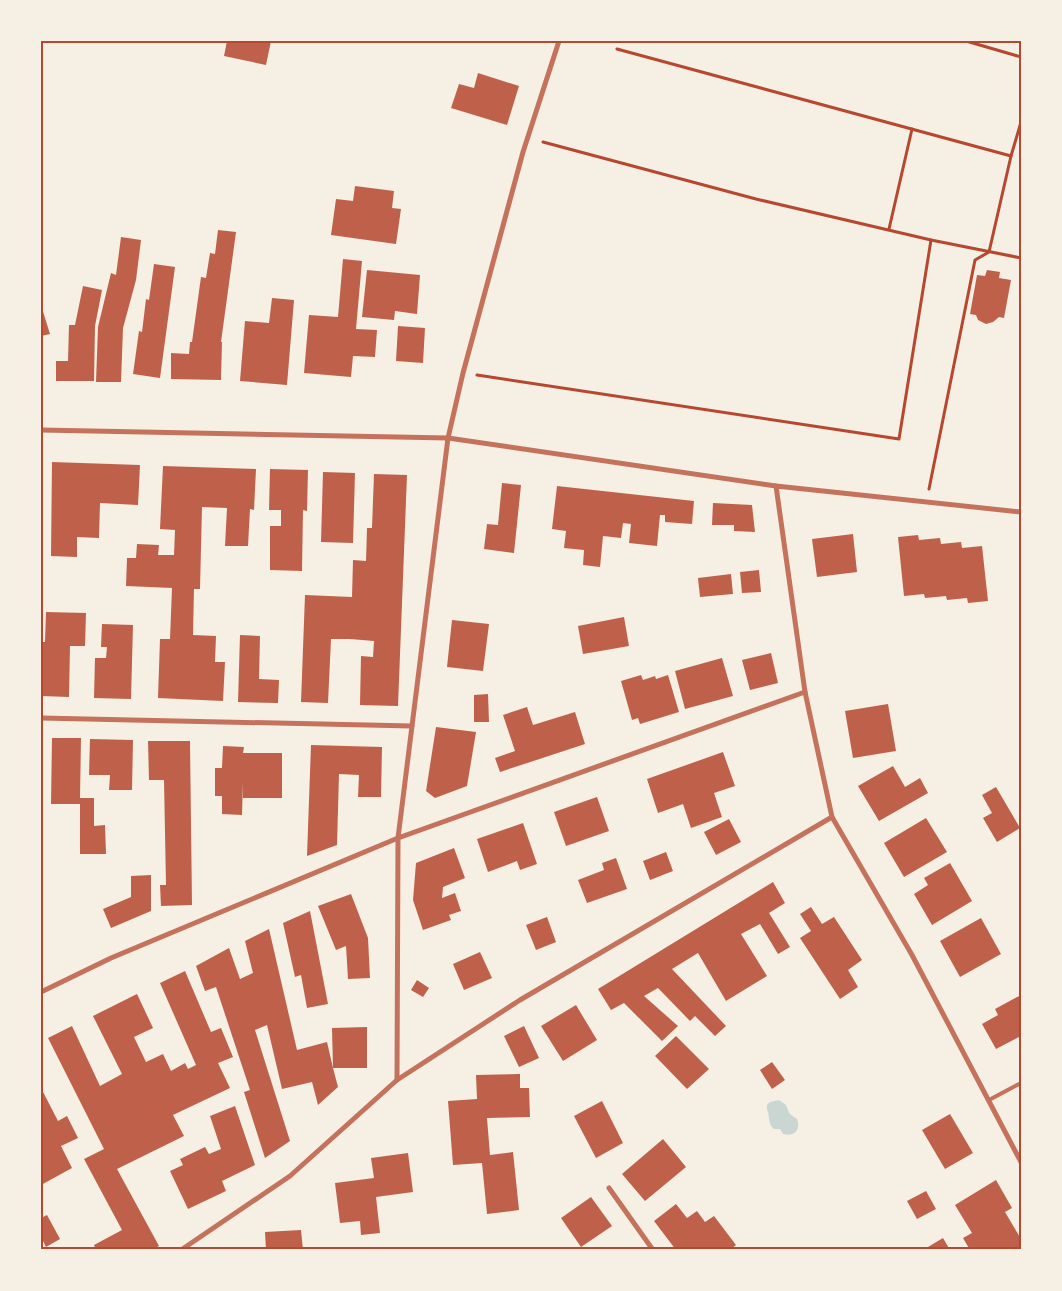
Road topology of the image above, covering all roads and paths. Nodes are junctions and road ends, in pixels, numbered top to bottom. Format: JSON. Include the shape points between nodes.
{"nodes":[{"id":1,"x":559,"y":41,"type":"edge"},
{"id":2,"x":966,"y":41,"type":"edge"},
{"id":3,"x":617,"y":50,"type":"dead end"},
{"id":4,"x":1021,"y":56,"type":"edge"},
{"id":5,"x":1021,"y":122,"type":"edge"},
{"id":6,"x":912,"y":130,"type":"junction"},
{"id":7,"x":537,"y":140,"type":"dead end"},
{"id":8,"x":1011,"y":156,"type":"junction"},
{"id":9,"x":889,"y":229,"type":"junction"},
{"id":10,"x":931,"y":240,"type":"junction"},
{"id":11,"x":989,"y":252,"type":"junction"},
{"id":12,"x":1021,"y":258,"type":"edge"},
{"id":13,"x":463,"y":373,"type":"junction"},
{"id":14,"x":41,"y":430,"type":"edge"},
{"id":15,"x":448,"y":438,"type":"junction"},
{"id":16,"x":776,"y":486,"type":"junction"},
{"id":17,"x":927,"y":502,"type":"junction"},
{"id":18,"x":1021,"y":512,"type":"edge"},
{"id":19,"x":805,"y":692,"type":"junction"},
{"id":20,"x":41,"y":718,"type":"edge"},
{"id":21,"x":412,"y":726,"type":"junction"},
{"id":22,"x":832,"y":817,"type":"junction"},
{"id":23,"x":398,"y":838,"type":"junction"},
{"id":24,"x":41,"y":992,"type":"edge"},
{"id":25,"x":397,"y":1080,"type":"junction"},
{"id":26,"x":1021,"y":1083,"type":"edge"},
{"id":27,"x":989,"y":1100,"type":"junction"},
{"id":28,"x":1021,"y":1162,"type":"edge"},
{"id":29,"x":610,"y":1188,"type":"dead end"},
{"id":30,"x":181,"y":1250,"type":"edge"},
{"id":31,"x":653,"y":1250,"type":"edge"}],
"edges":[{"from":1,"to":13,"type":"street","via":[[523,152]]},
{"from":2,"to":4,"type":"path"},
{"from":3,"to":6,"type":"path"},
{"from":5,"to":8,"type":"path"},
{"from":6,"to":8,"type":"path"},
{"from":6,"to":9,"type":"path"},
{"from":7,"to":9,"type":"path","via":[[756,199]]},
{"from":8,"to":11,"type":"path"},
{"from":9,"to":10,"type":"path"},
{"from":10,"to":11,"type":"path"},
{"from":10,"to":13,"type":"path","via":[[899,439]]},
{"from":11,"to":12,"type":"path"},
{"from":11,"to":17,"type":"path","via":[[975,260]]},
{"from":13,"to":15,"type":"street"},
{"from":14,"to":15,"type":"street"},
{"from":15,"to":16,"type":"street"},
{"from":15,"to":21,"type":"street"},
{"from":16,"to":17,"type":"street"},
{"from":16,"to":19,"type":"street"},
{"from":17,"to":18,"type":"street"},
{"from":19,"to":22,"type":"street"},
{"from":19,"to":23,"type":"street"},
{"from":20,"to":21,"type":"street"},
{"from":21,"to":23,"type":"street"},
{"from":22,"to":25,"type":"street","via":[[520,1000]]},
{"from":22,"to":27,"type":"street","via":[[912,955]]},
{"from":23,"to":24,"type":"street","via":[[111,958]]},
{"from":23,"to":25,"type":"street"},
{"from":25,"to":30,"type":"street","via":[[290,1176]]},
{"from":26,"to":27,"type":"lane"},
{"from":27,"to":28,"type":"street"},
{"from":29,"to":31,"type":"street"}]}
